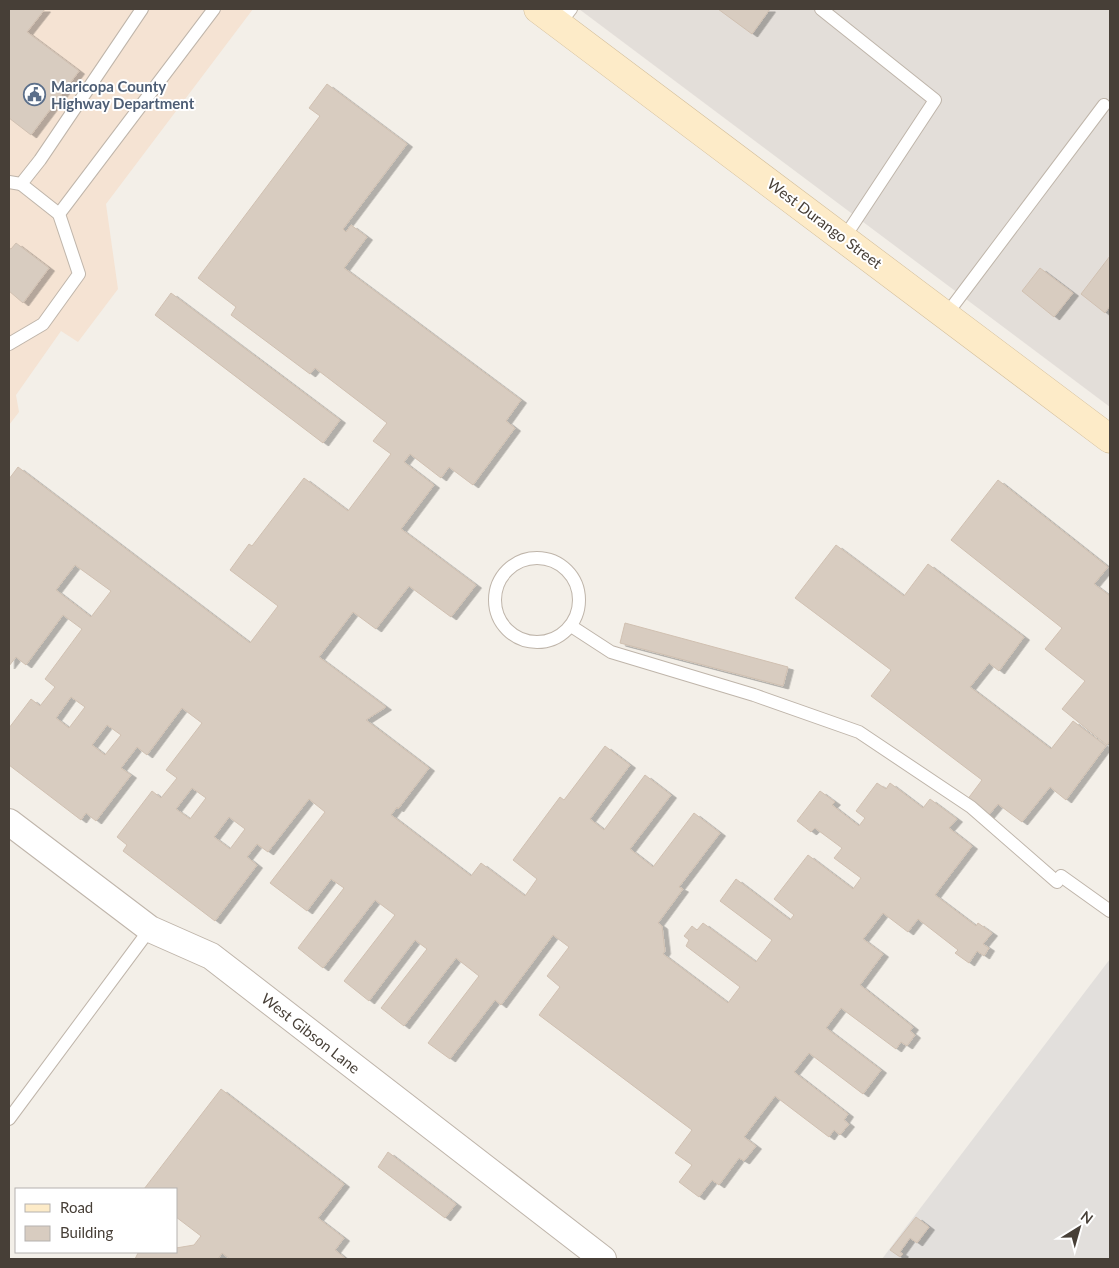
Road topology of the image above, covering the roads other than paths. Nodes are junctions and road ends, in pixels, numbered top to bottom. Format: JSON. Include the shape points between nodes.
{"nodes":[{"id":1,"x":142,"y":9,"type":"edge"},
{"id":2,"x":214,"y":9,"type":"edge"},
{"id":3,"x":821,"y":9,"type":"edge"},
{"id":4,"x":556,"y":14,"type":"edge"},
{"id":5,"x":1104,"y":105,"type":"dead end"},
{"id":6,"x":15,"y":183,"type":"edge"},
{"id":7,"x":59,"y":214,"type":"junction"},
{"id":8,"x":844,"y":238,"type":"junction"},
{"id":9,"x":946,"y":315,"type":"junction"},
{"id":10,"x":9,"y":344,"type":"edge"},
{"id":11,"x":1110,"y":439,"type":"edge"},
{"id":12,"x":571,"y":626,"type":"junction"},
{"id":13,"x":9,"y":822,"type":"edge"},
{"id":14,"x":1110,"y":911,"type":"edge"},
{"id":15,"x":150,"y":930,"type":"junction"},
{"id":16,"x":9,"y":1119,"type":"edge"},
{"id":17,"x":604,"y":1259,"type":"edge"}],
"edges":[{"from":1,"to":6,"type":"lane","via":[[40,160]]},
{"from":2,"to":7,"type":"lane"},
{"from":3,"to":8,"type":"lane","via":[[935,100]]},
{"from":4,"to":8,"type":"street","name":"West Durango Street"},
{"from":5,"to":9,"type":"lane"},
{"from":6,"to":7,"type":"lane"},
{"from":7,"to":10,"type":"lane","via":[[80,274],[43,324]]},
{"from":8,"to":9,"type":"street","name":"West Durango Street"},
{"from":9,"to":11,"type":"street","name":"West Durango Street"},
{"from":12,"to":12,"type":"lane","via":[[579,600],[577,586],[558,564],[544,559],[516,564],[497,586],[497,613],[512,634],[537,643],[550,641]]},
{"from":12,"to":14,"type":"lane","via":[[611,652],[754,695],[859,732],[971,807],[1059,879]]},
{"from":13,"to":15,"type":"street","name":"West Gibson Lane"},
{"from":15,"to":16,"type":"lane"},
{"from":15,"to":17,"type":"street","name":"West Gibson Lane","via":[[211,956]]}]}
